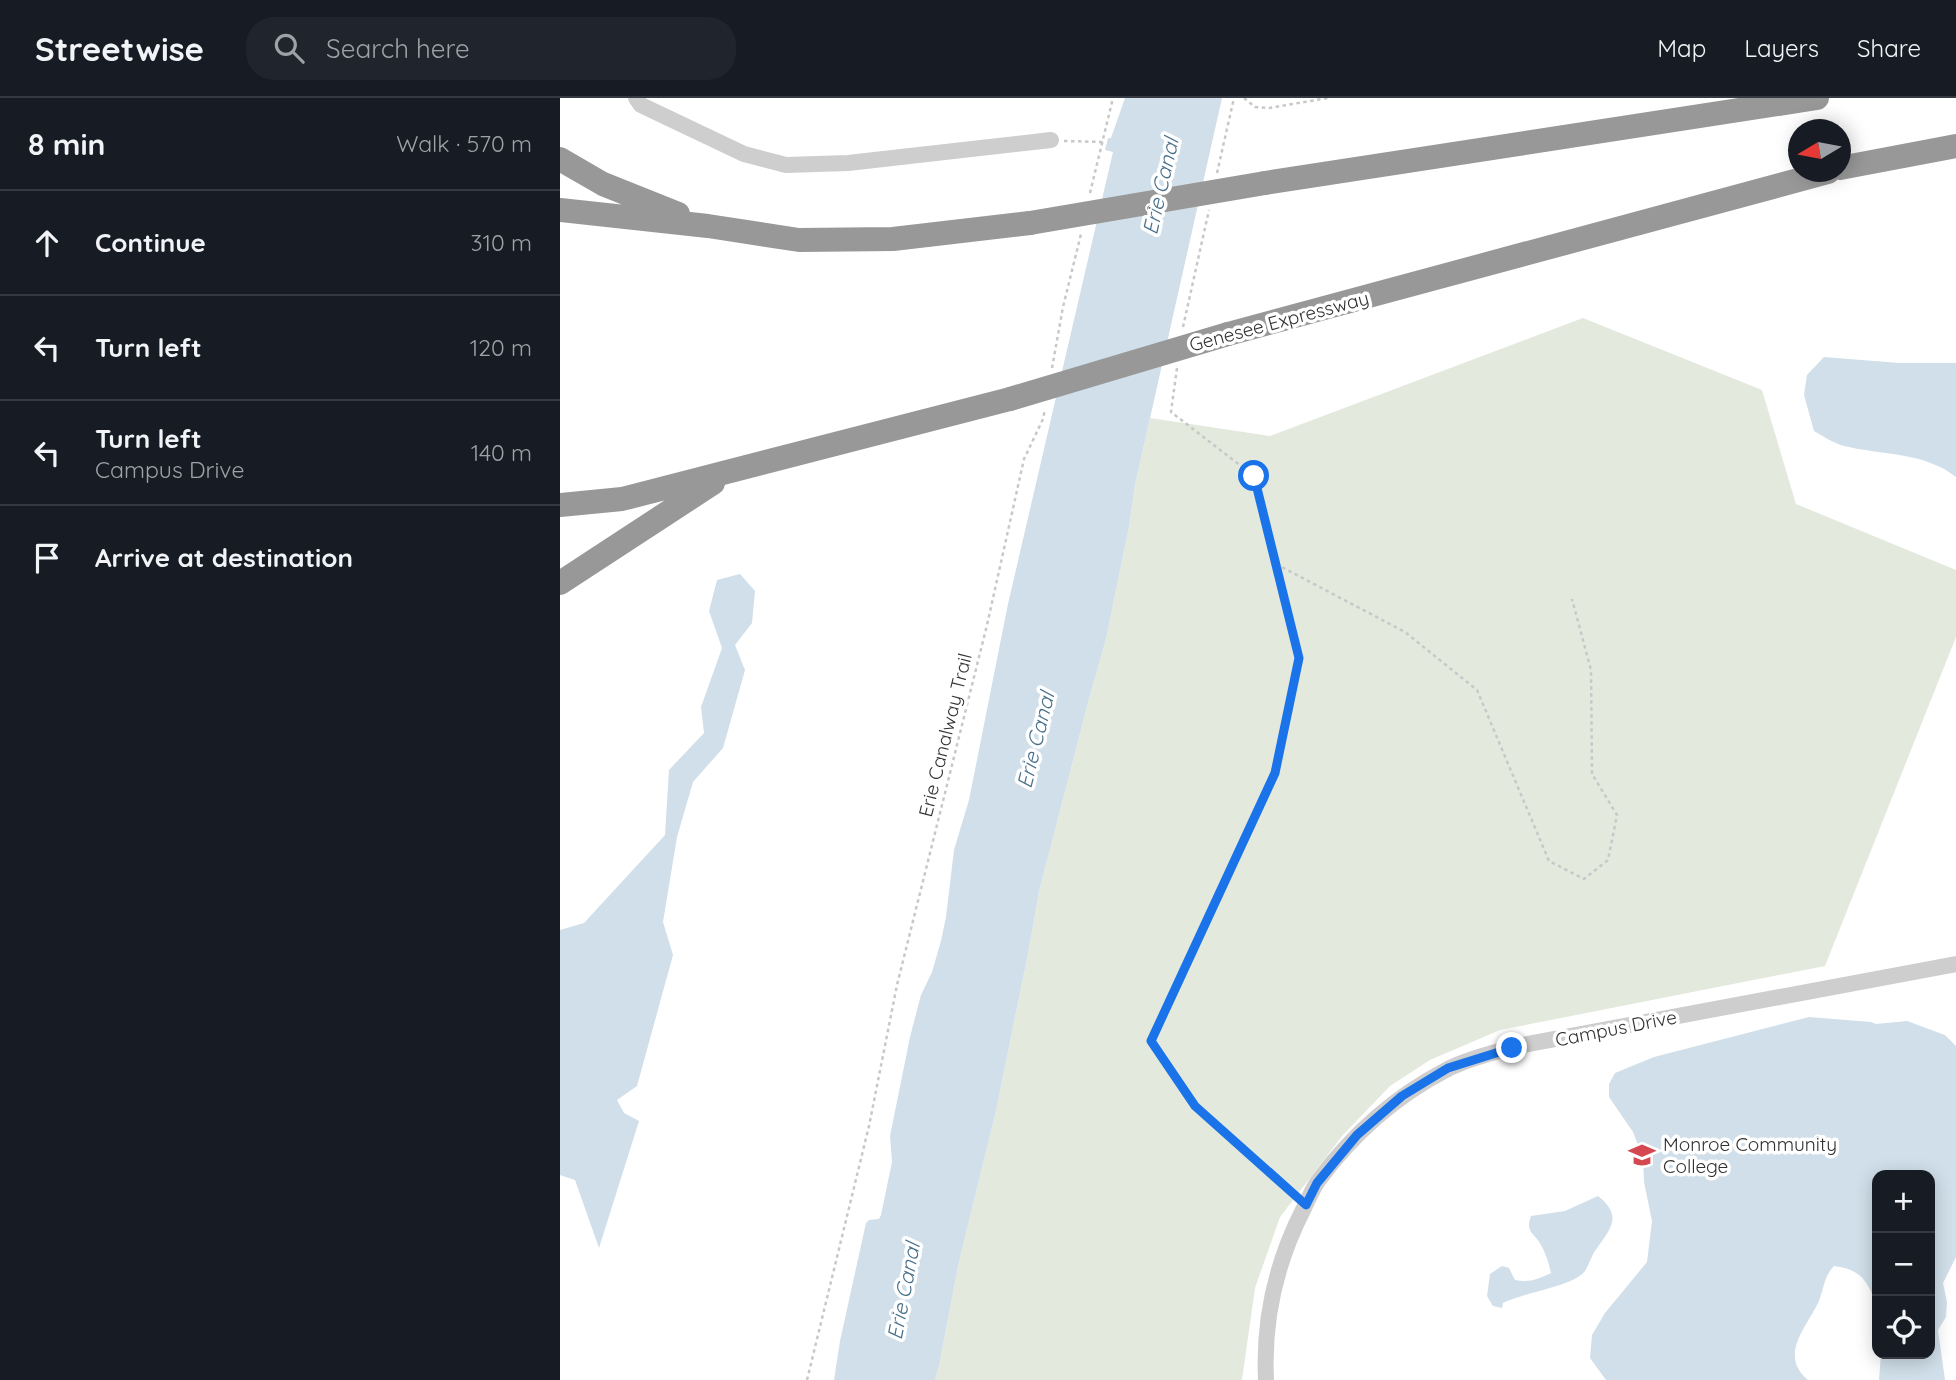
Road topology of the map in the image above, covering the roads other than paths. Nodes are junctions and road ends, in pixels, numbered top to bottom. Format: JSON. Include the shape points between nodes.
{"nodes":[{"id":1,"x":636,"y":98,"type":"edge"},
{"id":2,"x":1817,"y":98,"type":"edge"},
{"id":3,"x":1051,"y":140,"type":"road end"},
{"id":4,"x":1956,"y":146,"type":"edge"},
{"id":5,"x":560,"y":159,"type":"edge"},
{"id":6,"x":1851,"y":166,"type":"edge"},
{"id":7,"x":1791,"y":182,"type":"edge"},
{"id":8,"x":560,"y":210,"type":"edge"},
{"id":9,"x":708,"y":226,"type":"junction"},
{"id":10,"x":731,"y":472,"type":"junction"},
{"id":11,"x":560,"y":505,"type":"edge"},
{"id":12,"x":560,"y":583,"type":"edge"},
{"id":13,"x":1956,"y":964,"type":"edge"},
{"id":14,"x":1266,"y":1380,"type":"edge"}],
"edges":[{"from":1,"to":3,"type":"street","via":[[744,154],[786,164],[848,163]]},
{"from":2,"to":9,"type":"highway","bridge":true,"via":[[1030,223],[881,239],[799,240]]},
{"from":4,"to":6,"type":"highway"},
{"from":5,"to":9,"type":"highway","via":[[603,184]]},
{"from":7,"to":10,"type":"highway","name":"Genesee Expressway","bridge":true},
{"from":8,"to":9,"type":"highway"},
{"from":10,"to":11,"type":"highway","name":"Genesee Expressway","via":[[622,499]]},
{"from":10,"to":12,"type":"highway"},
{"from":13,"to":14,"type":"street","name":"Campus Drive","via":[[1512,1048],[1448,1068],[1402,1096],[1357,1135],[1317,1183],[1276,1278],[1268,1320]]}]}
